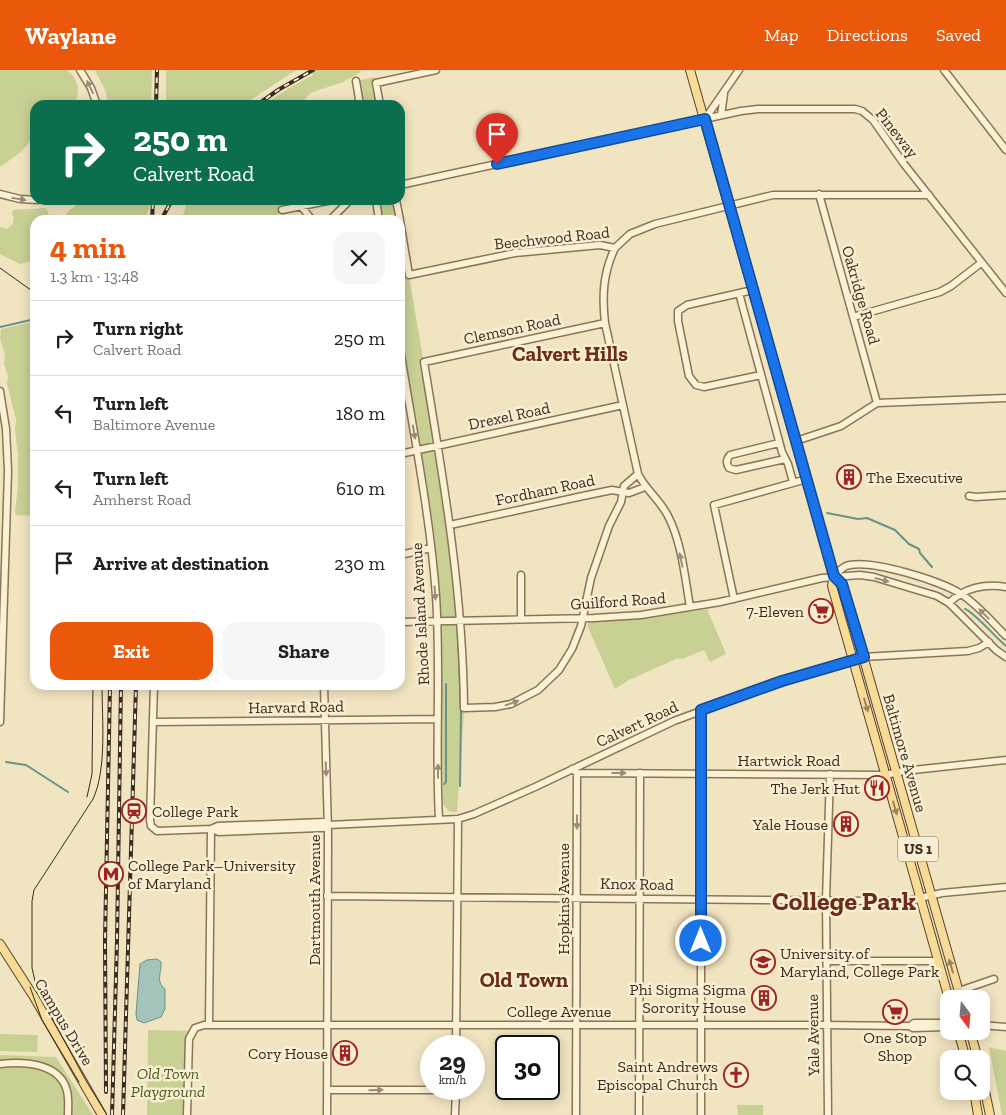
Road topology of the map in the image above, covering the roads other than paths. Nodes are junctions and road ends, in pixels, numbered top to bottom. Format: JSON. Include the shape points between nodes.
{"nodes":[{"id":1,"x":80,"y":70,"type":"edge"},
{"id":2,"x":436,"y":70,"type":"edge"},
{"id":3,"x":690,"y":70,"type":"edge"},
{"id":4,"x":739,"y":70,"type":"edge"},
{"id":5,"x":944,"y":70,"type":"edge"},
{"id":6,"x":356,"y":81,"type":"dead end"},
{"id":7,"x":724,"y":93,"type":"junction"},
{"id":8,"x":95,"y":100,"type":"edge"},
{"id":9,"x":359,"y":100,"type":"edge"},
{"id":10,"x":379,"y":100,"type":"edge"},
{"id":11,"x":721,"y":115,"type":"junction"},
{"id":12,"x":706,"y":118,"type":"junction"},
{"id":13,"x":1006,"y":150,"type":"edge"},
{"id":14,"x":405,"y":184,"type":"edge"},
{"id":15,"x":0,"y":194,"type":"edge"},
{"id":16,"x":819,"y":194,"type":"junction"},
{"id":17,"x":929,"y":194,"type":"junction"},
{"id":18,"x":30,"y":200,"type":"edge"},
{"id":19,"x":306,"y":205,"type":"edge"},
{"id":20,"x":345,"y":205,"type":"edge"},
{"id":21,"x":301,"y":206,"type":"junction"},
{"id":22,"x":729,"y":206,"type":"junction"},
{"id":23,"x":282,"y":210,"type":"dead end"},
{"id":24,"x":308,"y":215,"type":"edge"},
{"id":25,"x":335,"y":215,"type":"edge"},
{"id":26,"x":615,"y":248,"type":"junction"},
{"id":27,"x":405,"y":251,"type":"edge"},
{"id":28,"x":981,"y":262,"type":"junction"},
{"id":29,"x":753,"y":290,"type":"junction"},
{"id":30,"x":739,"y":293,"type":"junction"},
{"id":31,"x":1006,"y":294,"type":"edge"},
{"id":32,"x":853,"y":318,"type":"junction"},
{"id":33,"x":605,"y":323,"type":"junction"},
{"id":34,"x":761,"y":375,"type":"junction"},
{"id":35,"x":405,"y":381,"type":"edge"},
{"id":36,"x":0,"y":391,"type":"edge"},
{"id":37,"x":1006,"y":398,"type":"edge"},
{"id":38,"x":877,"y":403,"type":"junction"},
{"id":39,"x":623,"y":405,"type":"junction"},
{"id":40,"x":796,"y":441,"type":"junction"},
{"id":41,"x":780,"y":443,"type":"junction"},
{"id":42,"x":438,"y":445,"type":"junction"},
{"id":43,"x":416,"y":450,"type":"junction"},
{"id":44,"x":405,"y":453,"type":"edge"},
{"id":45,"x":785,"y":459,"type":"junction"},
{"id":46,"x":638,"y":474,"type":"junction"},
{"id":47,"x":807,"y":479,"type":"junction"},
{"id":48,"x":793,"y":482,"type":"junction"},
{"id":49,"x":645,"y":487,"type":"junction"},
{"id":50,"x":623,"y":492,"type":"junction"},
{"id":51,"x":969,"y":496,"type":"dead end"},
{"id":52,"x":1006,"y":496,"type":"edge"},
{"id":53,"x":450,"y":524,"type":"junction"},
{"id":54,"x":431,"y":548,"type":"junction"},
{"id":55,"x":405,"y":554,"type":"edge"},
{"id":56,"x":521,"y":575,"type":"dead end"},
{"id":57,"x":834,"y":576,"type":"junction"},
{"id":58,"x":1006,"y":587,"type":"edge"},
{"id":59,"x":960,"y":594,"type":"junction"},
{"id":60,"x":734,"y":599,"type":"junction"},
{"id":61,"x":949,"y":603,"type":"junction"},
{"id":62,"x":690,"y":608,"type":"junction"},
{"id":63,"x":581,"y":618,"type":"junction"},
{"id":64,"x":521,"y":619,"type":"junction"},
{"id":65,"x":461,"y":620,"type":"junction"},
{"id":66,"x":437,"y":621,"type":"junction"},
{"id":67,"x":405,"y":622,"type":"edge"},
{"id":68,"x":1006,"y":636,"type":"edge"},
{"id":69,"x":988,"y":642,"type":"junction"},
{"id":70,"x":864,"y":657,"type":"junction"},
{"id":71,"x":1006,"y":657,"type":"edge"},
{"id":72,"x":853,"y":660,"type":"junction"},
{"id":73,"x":154,"y":690,"type":"edge"},
{"id":74,"x":324,"y":690,"type":"edge"},
{"id":75,"x":701,"y":710,"type":"junction"},
{"id":76,"x":438,"y":719,"type":"junction"},
{"id":77,"x":325,"y":720,"type":"junction"},
{"id":78,"x":0,"y":722,"type":"edge"},
{"id":79,"x":154,"y":722,"type":"junction"},
{"id":80,"x":1006,"y":760,"type":"edge"},
{"id":81,"x":574,"y":771,"type":"junction"},
{"id":82,"x":896,"y":772,"type":"junction"},
{"id":83,"x":640,"y":773,"type":"junction"},
{"id":84,"x":701,"y":774,"type":"junction"},
{"id":85,"x":830,"y":774,"type":"junction"},
{"id":86,"x":885,"y":775,"type":"junction"},
{"id":87,"x":458,"y":819,"type":"junction"},
{"id":88,"x":439,"y":820,"type":"junction"},
{"id":89,"x":328,"y":825,"type":"junction"},
{"id":90,"x":211,"y":829,"type":"junction"},
{"id":91,"x":1006,"y":887,"type":"edge"},
{"id":92,"x":327,"y":896,"type":"junction"},
{"id":93,"x":931,"y":896,"type":"junction"},
{"id":94,"x":576,"y":897,"type":"junction"},
{"id":95,"x":457,"y":898,"type":"junction"},
{"id":96,"x":639,"y":898,"type":"junction"},
{"id":97,"x":701,"y":898,"type":"junction"},
{"id":98,"x":921,"y":899,"type":"junction"},
{"id":99,"x":826,"y":900,"type":"junction"},
{"id":100,"x":0,"y":944,"type":"edge"},
{"id":101,"x":827,"y":961,"type":"junction"},
{"id":102,"x":938,"y":961,"type":"junction"},
{"id":103,"x":994,"y":979,"type":"dead end"},
{"id":104,"x":946,"y":990,"type":"edge"},
{"id":105,"x":959,"y":990,"type":"edge"},
{"id":106,"x":971,"y":990,"type":"edge"},
{"id":107,"x":940,"y":1024,"type":"edge"},
{"id":108,"x":209,"y":1025,"type":"junction"},
{"id":109,"x":327,"y":1025,"type":"junction"},
{"id":110,"x":456,"y":1025,"type":"junction"},
{"id":111,"x":576,"y":1025,"type":"junction"},
{"id":112,"x":638,"y":1025,"type":"junction"},
{"id":113,"x":701,"y":1025,"type":"junction"},
{"id":114,"x":827,"y":1025,"type":"junction"},
{"id":115,"x":990,"y":1026,"type":"edge"},
{"id":116,"x":1006,"y":1027,"type":"edge"},
{"id":117,"x":456,"y":1035,"type":"edge"},
{"id":118,"x":0,"y":1064,"type":"edge"},
{"id":119,"x":420,"y":1089,"type":"edge"},
{"id":120,"x":327,"y":1090,"type":"junction"},
{"id":121,"x":456,"y":1100,"type":"edge"},
{"id":122,"x":976,"y":1100,"type":"edge"},
{"id":123,"x":987,"y":1100,"type":"edge"},
{"id":124,"x":68,"y":1115,"type":"edge"},
{"id":125,"x":102,"y":1115,"type":"edge"},
{"id":126,"x":188,"y":1115,"type":"edge"},
{"id":127,"x":327,"y":1115,"type":"edge"},
{"id":128,"x":455,"y":1115,"type":"edge"},
{"id":129,"x":576,"y":1115,"type":"edge"},
{"id":130,"x":639,"y":1115,"type":"edge"},
{"id":131,"x":700,"y":1115,"type":"edge"},
{"id":132,"x":828,"y":1115,"type":"edge"},
{"id":133,"x":978,"y":1115,"type":"edge"},
{"id":134,"x":990,"y":1115,"type":"edge"}],
"edges":[{"from":8,"to":1,"type":"street","one_way":true},
{"from":2,"to":10,"type":"street","via":[[376,83]]},
{"from":3,"to":12,"type":"main road","name":"Baltimore Avenue","number":"US 1"},
{"from":4,"to":7,"type":"street"},
{"from":5,"to":13,"type":"street"},
{"from":6,"to":9,"type":"street"},
{"from":7,"to":11,"type":"street"},
{"from":7,"to":12,"type":"street"},
{"from":11,"to":12,"type":"street","name":"Pineway"},
{"from":11,"to":17,"type":"street","name":"Pineway","via":[[758,109],[860,110],[873,120]]},
{"from":12,"to":14,"type":"street","name":"Pineway"},
{"from":12,"to":22,"type":"main road","name":"Baltimore Avenue","number":"US 1"},
{"from":15,"to":18,"type":"street","one_way":true},
{"from":16,"to":17,"type":"street","name":"Beechwood Road"},
{"from":16,"to":22,"type":"street","name":"Beechwood Road","via":[[773,195]]},
{"from":16,"to":32,"type":"street","name":"Oakridge Road"},
{"from":17,"to":28,"type":"street","name":"Pineway"},
{"from":19,"to":21,"type":"street"},
{"from":20,"to":25,"type":"street"},
{"from":21,"to":23,"type":"street"},
{"from":21,"to":24,"type":"street"},
{"from":22,"to":26,"type":"street","name":"Beechwood Road","via":[[655,224],[630,234]]},
{"from":22,"to":29,"type":"main road","name":"Baltimore Avenue","number":"US 1"},
{"from":26,"to":27,"type":"street","name":"Beechwood Road","via":[[600,245],[515,253],[409,275]]},
{"from":26,"to":33,"type":"street","via":[[603,287]]},
{"from":28,"to":31,"type":"street","name":"Pineway"},
{"from":28,"to":32,"type":"street","via":[[940,292]]},
{"from":29,"to":30,"type":"street"},
{"from":29,"to":40,"type":"main road","name":"Baltimore Avenue","number":"US 1"},
{"from":30,"to":34,"type":"street"},
{"from":30,"to":34,"type":"street","via":[[687,304],[678,311],[689,376],[696,385],[704,387]]},
{"from":32,"to":38,"type":"street","name":"Oakridge Road"},
{"from":33,"to":39,"type":"street"},
{"from":33,"to":42,"type":"street","name":"Clemson Road","via":[[424,362]]},
{"from":34,"to":41,"type":"street"},
{"from":35,"to":43,"type":"street","name":"Rhode Island Avenue","one_way":true},
{"from":36,"to":78,"type":"street","via":[[8,471]]},
{"from":37,"to":38,"type":"street"},
{"from":38,"to":40,"type":"street","via":[[841,426]]},
{"from":39,"to":42,"type":"street","name":"Drexel Road"},
{"from":39,"to":46,"type":"street"},
{"from":40,"to":47,"type":"main road","name":"Baltimore Avenue","number":"US 1"},
{"from":41,"to":45,"type":"street"},
{"from":41,"to":45,"type":"street","via":[[730,455],[727,465],[736,470]]},
{"from":42,"to":43,"type":"street","name":"Drexel Road"},
{"from":42,"to":53,"type":"street"},
{"from":43,"to":44,"type":"street","name":"Drexel Road"},
{"from":43,"to":54,"type":"street","name":"Rhode Island Avenue"},
{"from":45,"to":48,"type":"street"},
{"from":46,"to":49,"type":"street"},
{"from":46,"to":50,"type":"street","via":[[624,486]]},
{"from":47,"to":48,"type":"street"},
{"from":47,"to":57,"type":"main road","name":"Baltimore Avenue","number":"US 1"},
{"from":48,"to":60,"type":"street","via":[[714,505]]},
{"from":49,"to":50,"type":"street"},
{"from":62,"to":49,"type":"street","one_way":true,"via":[[673,527],[664,509]]},
{"from":50,"to":53,"type":"street","name":"Fordham Road","via":[[612,490]]},
{"from":50,"to":63,"type":"street","via":[[598,555]]},
{"from":51,"to":52,"type":"street"},
{"from":53,"to":65,"type":"street"},
{"from":54,"to":55,"type":"street"},
{"from":54,"to":66,"type":"street","name":"Rhode Island Avenue","one_way":true},
{"from":56,"to":64,"type":"street"},
{"from":57,"to":59,"type":"street","via":[[847,566],[863,564],[932,580]]},
{"from":57,"to":60,"type":"street","name":"Guilford Road"},
{"from":57,"to":61,"type":"street","one_way":true,"via":[[874,577],[928,593]]},
{"from":57,"to":70,"type":"main road","name":"Baltimore Avenue","number":"US 1","via":[[842,584]]},
{"from":57,"to":72,"type":"main road","name":"Baltimore Avenue","number":"US 1","via":[[832,586]]},
{"from":58,"to":59,"type":"street","via":[[985,586]]},
{"from":59,"to":61,"type":"street"},
{"from":68,"to":59,"type":"street","one_way":true},
{"from":60,"to":62,"type":"street","name":"Guilford Road"},
{"from":61,"to":69,"type":"street"},
{"from":62,"to":63,"type":"street","name":"Guilford Road"},
{"from":63,"to":64,"type":"street","name":"Guilford Road"},
{"from":65,"to":63,"type":"street","one_way":true,"via":[[464,708],[511,704],[538,690],[566,660],[581,626]]},
{"from":64,"to":65,"type":"street","name":"Guilford Road"},
{"from":65,"to":66,"type":"street","name":"Guilford Road"},
{"from":66,"to":67,"type":"street","name":"Guilford Road"},
{"from":66,"to":76,"type":"street","name":"Rhode Island Avenue"},
{"from":69,"to":70,"type":"street","name":"Calvert Road","via":[[968,651]]},
{"from":69,"to":71,"type":"street"},
{"from":70,"to":72,"type":"street","name":"Calvert Road"},
{"from":70,"to":82,"type":"main road","name":"Baltimore Avenue","number":"US 1"},
{"from":72,"to":75,"type":"street","name":"Calvert Road"},
{"from":72,"to":86,"type":"main road","name":"Baltimore Avenue","number":"US 1","one_way":true},
{"from":73,"to":79,"type":"street"},
{"from":74,"to":77,"type":"street","name":"Dartmouth Avenue"},
{"from":75,"to":81,"type":"street","name":"Calvert Road"},
{"from":75,"to":84,"type":"street"},
{"from":76,"to":77,"type":"street","name":"Harvard Road"},
{"from":88,"to":76,"type":"street","name":"Rhode Island Avenue","one_way":true},
{"from":77,"to":79,"type":"street","name":"Harvard Road"},
{"from":77,"to":89,"type":"street","name":"Dartmouth Avenue","one_way":true},
{"from":79,"to":90,"type":"street","name":"Calvert Road","via":[[150,820],[153,828],[157,831]]},
{"from":80,"to":82,"type":"street","name":"Hartwick Road"},
{"from":81,"to":83,"type":"street","name":"Hartwick Road","one_way":true},
{"from":81,"to":87,"type":"street","name":"Calvert Road"},
{"from":81,"to":94,"type":"street","name":"Hopkins Avenue","one_way":true},
{"from":82,"to":86,"type":"street","name":"Hartwick Road"},
{"from":82,"to":93,"type":"main road","name":"Baltimore Avenue","number":"US 1"},
{"from":83,"to":84,"type":"street","name":"Hartwick Road"},
{"from":83,"to":96,"type":"street"},
{"from":84,"to":85,"type":"street","name":"Hartwick Road"},
{"from":84,"to":97,"type":"street"},
{"from":85,"to":86,"type":"street","name":"Hartwick Road"},
{"from":85,"to":99,"type":"street","name":"Yale Avenue"},
{"from":86,"to":98,"type":"main road","name":"Baltimore Avenue","number":"US 1","one_way":true},
{"from":87,"to":88,"type":"street","name":"Calvert Road"},
{"from":87,"to":95,"type":"street"},
{"from":88,"to":89,"type":"street","name":"Calvert Road"},
{"from":89,"to":90,"type":"street","name":"Calvert Road","via":[[324,828],[227,832]]},
{"from":89,"to":92,"type":"street","name":"Dartmouth Avenue"},
{"from":90,"to":108,"type":"street"},
{"from":91,"to":93,"type":"street","name":"Knox Road"},
{"from":92,"to":95,"type":"street","name":"Knox Road"},
{"from":92,"to":109,"type":"street","name":"Dartmouth Avenue"},
{"from":93,"to":98,"type":"street","name":"Knox Road"},
{"from":105,"to":93,"type":"main road","name":"Baltimore Avenue","number":"US 1","one_way":true},
{"from":94,"to":95,"type":"street","name":"Knox Road"},
{"from":94,"to":96,"type":"street","name":"Knox Road"},
{"from":94,"to":111,"type":"street","name":"Hopkins Avenue"},
{"from":95,"to":110,"type":"street"},
{"from":96,"to":97,"type":"street","name":"Knox Road"},
{"from":96,"to":112,"type":"street"},
{"from":97,"to":99,"type":"street","name":"Knox Road"},
{"from":97,"to":113,"type":"street"},
{"from":98,"to":99,"type":"street","name":"Knox Road"},
{"from":98,"to":102,"type":"main road","name":"Baltimore Avenue","number":"US 1"},
{"from":99,"to":101,"type":"street","name":"Yale Avenue"},
{"from":100,"to":125,"type":"main road","name":"Campus Drive"},
{"from":101,"to":102,"type":"street"},
{"from":101,"to":114,"type":"street","name":"Yale Avenue"},
{"from":102,"to":104,"type":"main road","name":"Baltimore Avenue","number":"US 1"},
{"from":103,"to":106,"type":"street"},
{"from":107,"to":114,"type":"street","name":"College Avenue"},
{"from":108,"to":109,"type":"street","name":"College Avenue"},
{"from":108,"to":126,"type":"street","via":[[195,1028],[189,1039]]},
{"from":109,"to":110,"type":"street","name":"College Avenue"},
{"from":109,"to":120,"type":"street","name":"Dartmouth Avenue"},
{"from":110,"to":111,"type":"street","name":"College Avenue"},
{"from":110,"to":117,"type":"street"},
{"from":111,"to":112,"type":"street","name":"College Avenue"},
{"from":111,"to":129,"type":"street","name":"Hopkins Avenue"},
{"from":112,"to":113,"type":"street","name":"College Avenue"},
{"from":112,"to":130,"type":"street"},
{"from":113,"to":114,"type":"street","name":"College Avenue"},
{"from":113,"to":131,"type":"street"},
{"from":114,"to":132,"type":"street","name":"Yale Avenue"},
{"from":115,"to":116,"type":"street"},
{"from":118,"to":124,"type":"street","via":[[35,1065],[52,1070],[67,1091]]},
{"from":120,"to":119,"type":"street","one_way":true},
{"from":120,"to":127,"type":"street","name":"Dartmouth Avenue"},
{"from":121,"to":128,"type":"street"},
{"from":122,"to":133,"type":"main road"},
{"from":123,"to":134,"type":"main road"}]}
